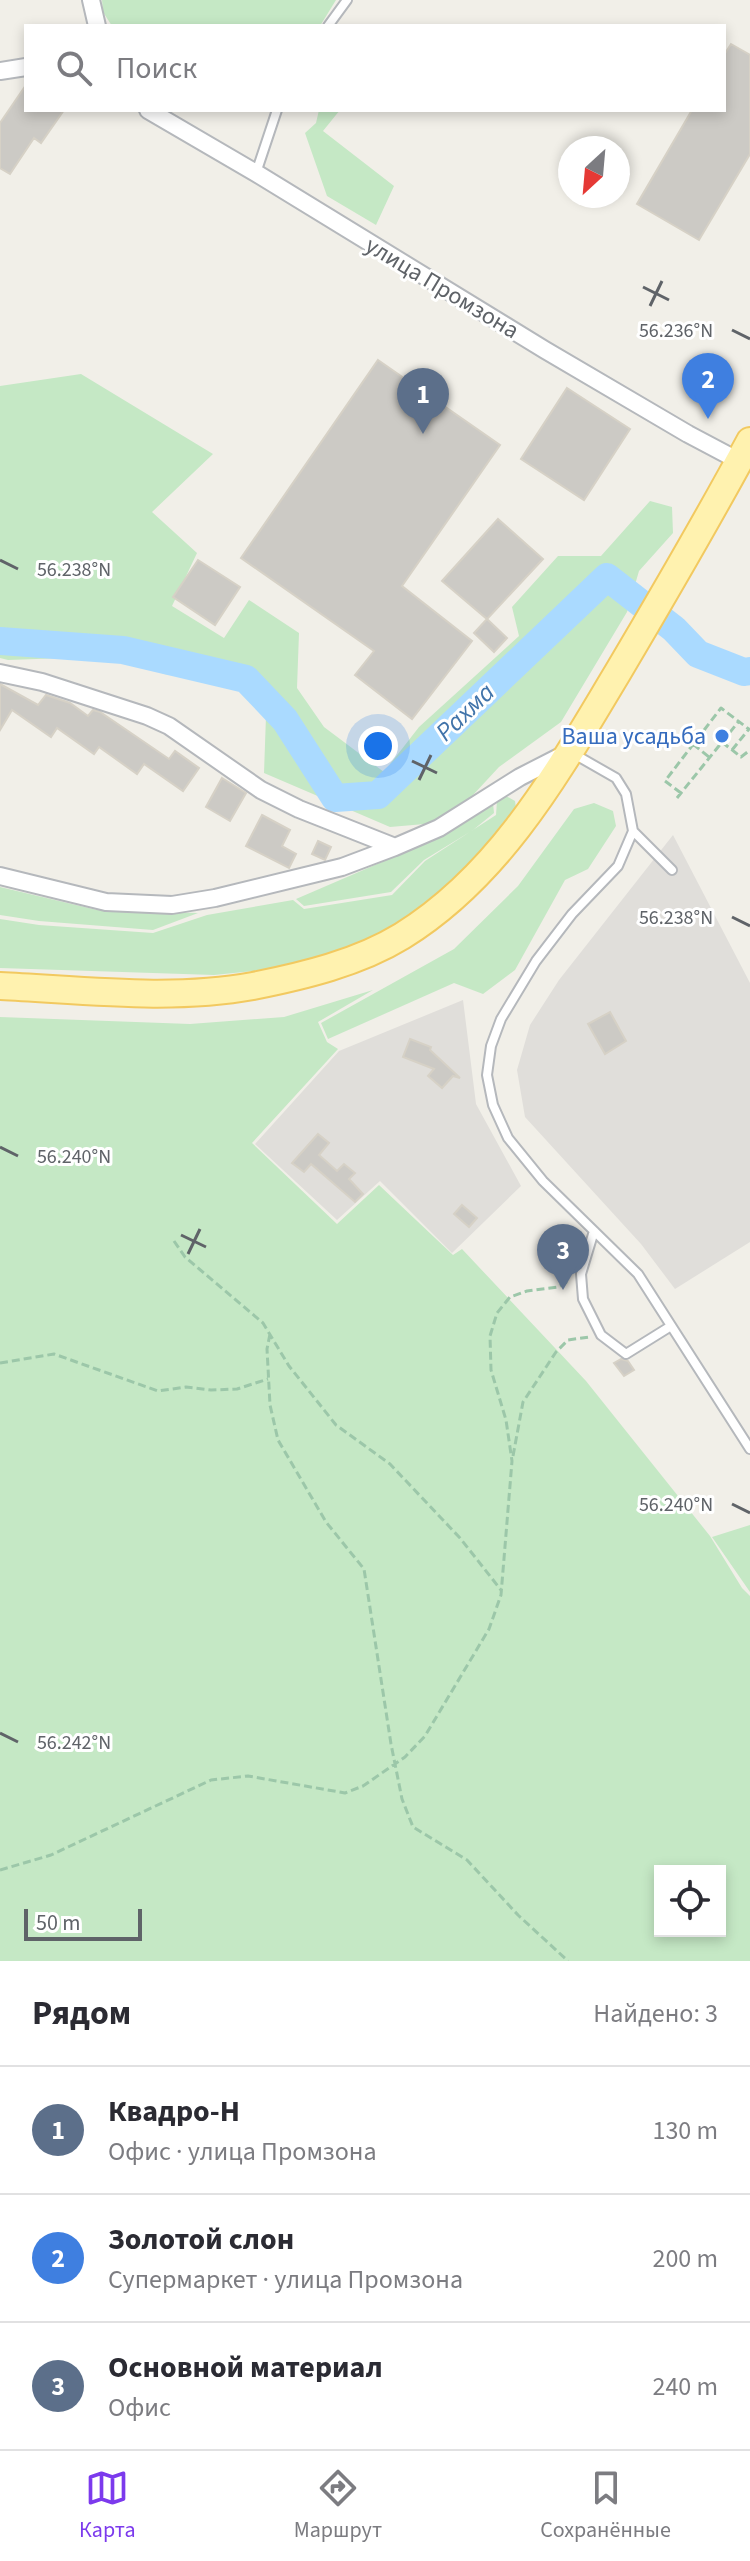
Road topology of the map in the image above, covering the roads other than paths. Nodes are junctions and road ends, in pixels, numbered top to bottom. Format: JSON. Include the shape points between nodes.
{"nodes":[{"id":1,"x":91,"y":0,"type":"edge"},
{"id":2,"x":347,"y":0,"type":"edge"},
{"id":3,"x":97,"y":24,"type":"edge"},
{"id":4,"x":329,"y":24,"type":"edge"},
{"id":5,"x":24,"y":67,"type":"edge"},
{"id":6,"x":0,"y":71,"type":"edge"},
{"id":7,"x":151,"y":112,"type":"edge"},
{"id":8,"x":276,"y":112,"type":"edge"},
{"id":9,"x":256,"y":173,"type":"junction"},
{"id":10,"x":745,"y":451,"type":"edge"},
{"id":11,"x":0,"y":673,"type":"edge"},
{"id":12,"x":570,"y":752,"type":"junction"},
{"id":13,"x":633,"y":831,"type":"junction"},
{"id":14,"x":395,"y":847,"type":"junction"},
{"id":15,"x":672,"y":870,"type":"dead end"},
{"id":16,"x":0,"y":876,"type":"edge"},
{"id":17,"x":0,"y":986,"type":"edge"},
{"id":18,"x":594,"y":1231,"type":"junction"},
{"id":19,"x":671,"y":1326,"type":"junction"},
{"id":20,"x":750,"y":1449,"type":"edge"}],
"edges":[{"from":1,"to":3,"type":"street"},
{"from":2,"to":4,"type":"lane"},
{"from":5,"to":6,"type":"street"},
{"from":7,"to":9,"type":"street","name":"улица Промзона"},
{"from":8,"to":9,"type":"lane"},
{"from":9,"to":10,"type":"street","name":"улица Промзона","via":[[688,434]]},
{"from":10,"to":12,"type":"main road"},
{"from":11,"to":14,"type":"street","via":[[147,716],[261,790]]},
{"from":12,"to":13,"type":"lane","via":[[616,778],[626,794]]},
{"from":12,"to":14,"type":"street","via":[[439,828]]},
{"from":12,"to":17,"type":"main road","via":[[525,819],[477,876],[401,937],[357,958],[253,986],[196,993]]},
{"from":13,"to":15,"type":"lane"},
{"from":13,"to":18,"type":"lane","via":[[618,866],[572,914],[508,1007],[491,1046],[487,1075],[508,1138]]},
{"from":14,"to":16,"type":"street","via":[[342,867],[172,905],[106,902]]},
{"from":18,"to":19,"type":"lane","via":[[638,1274]]},
{"from":18,"to":19,"type":"lane","via":[[581,1274],[583,1299],[601,1335],[626,1354]]},
{"from":19,"to":20,"type":"lane"}]}
